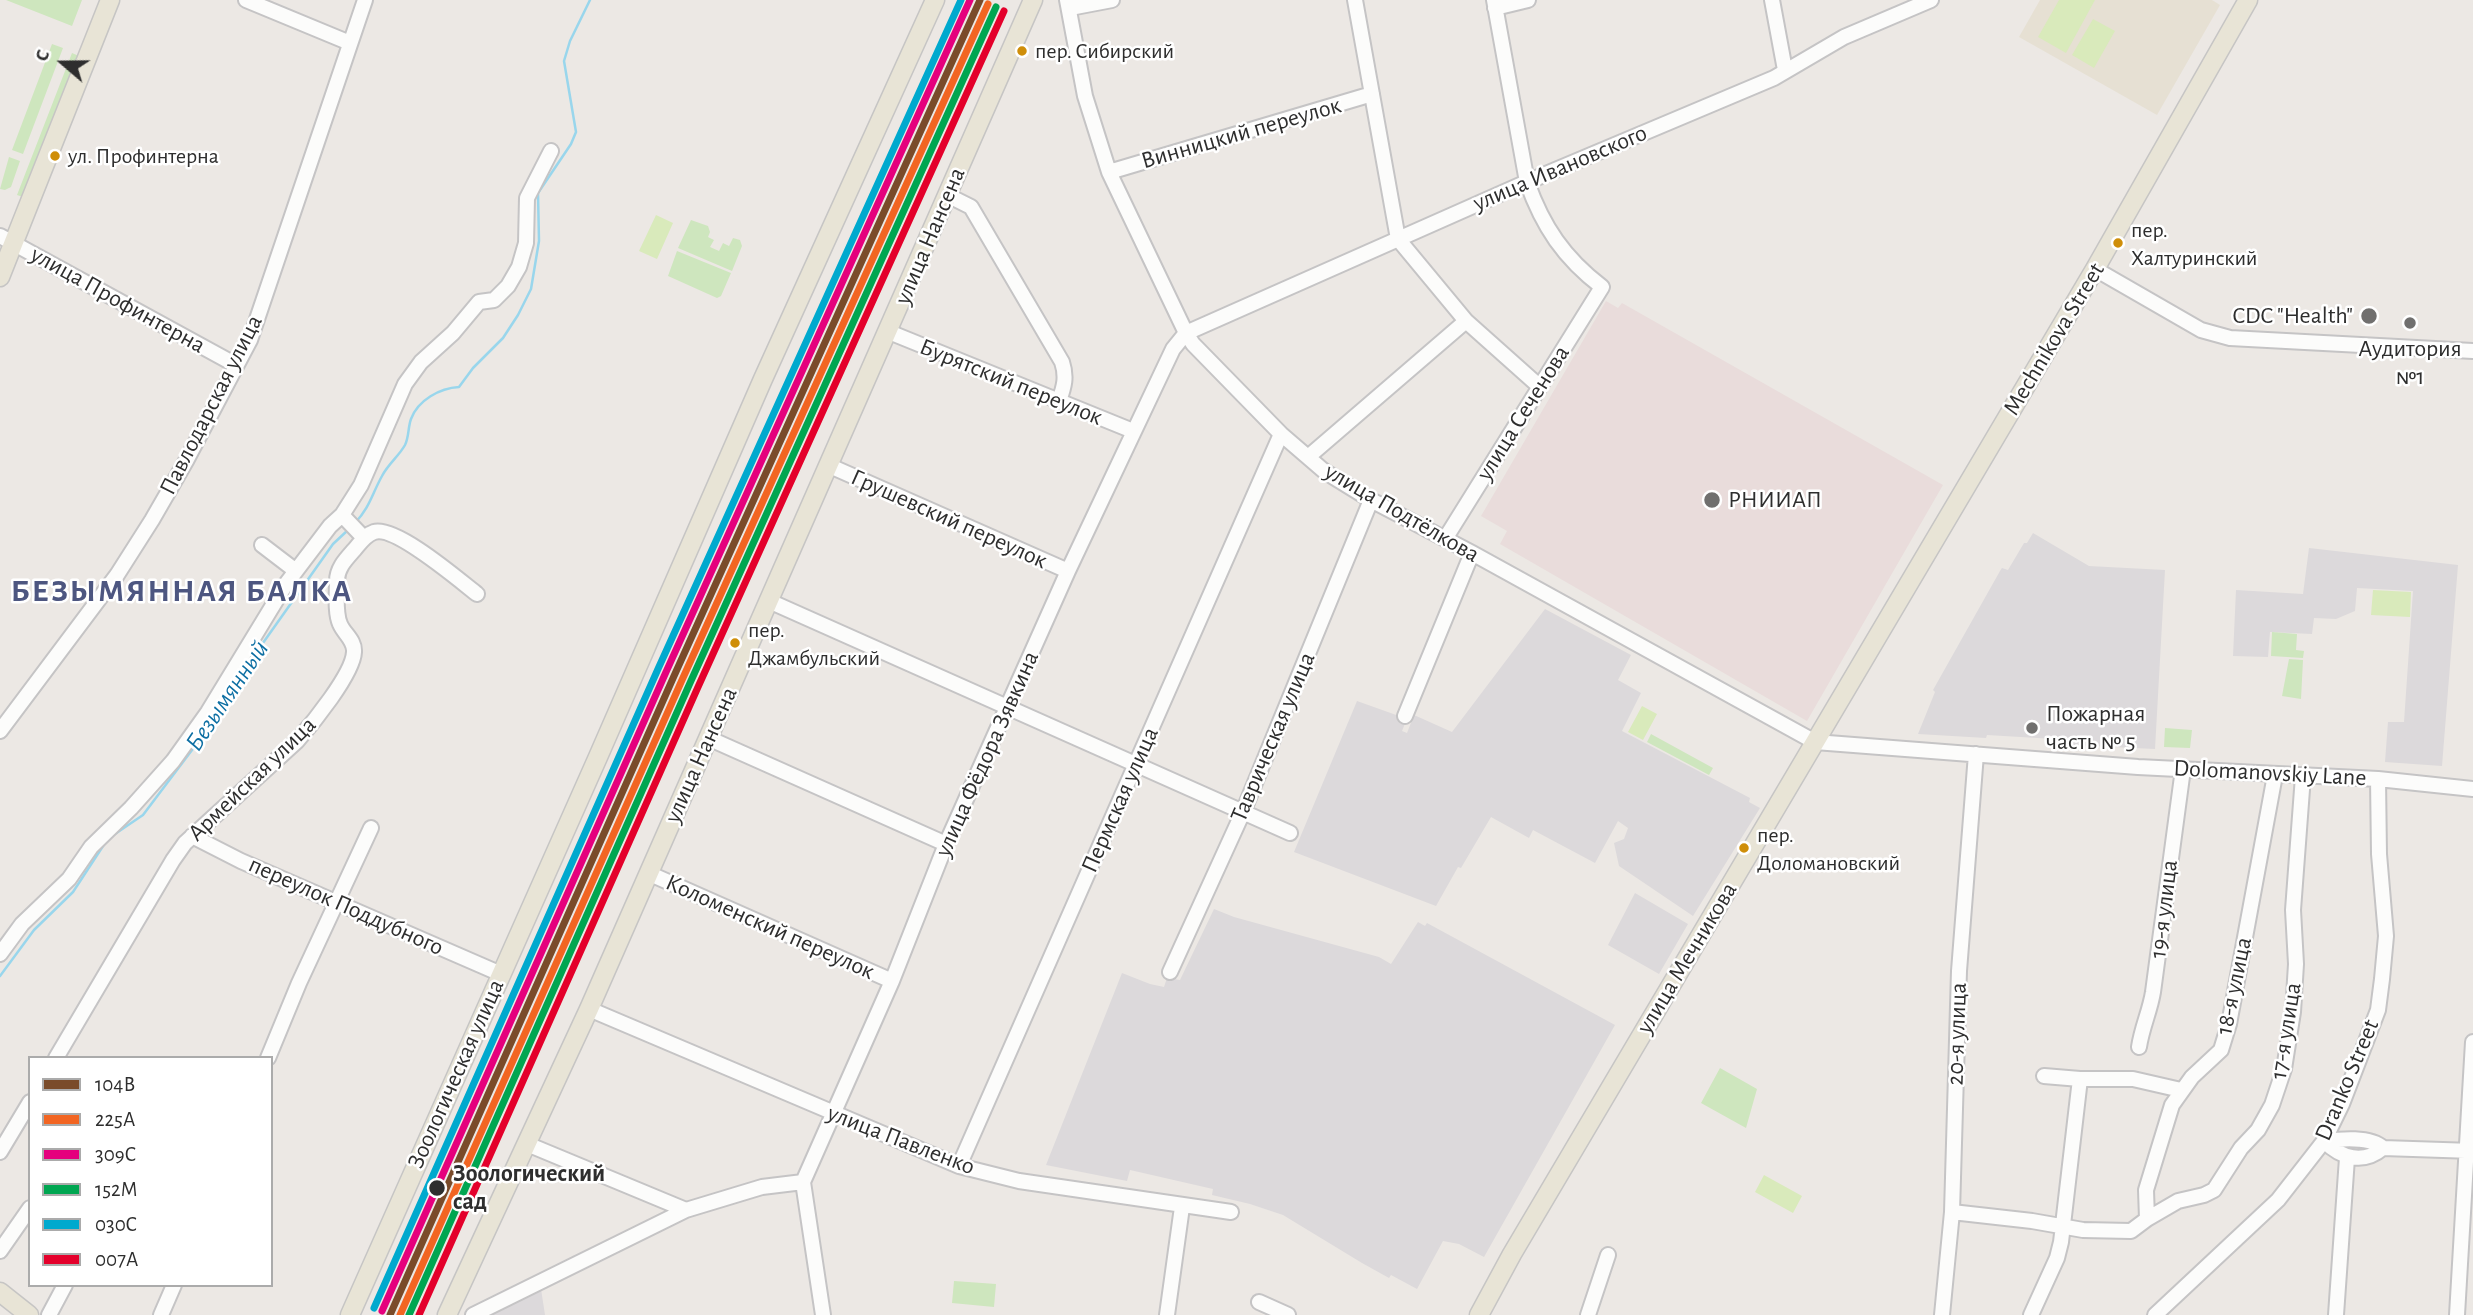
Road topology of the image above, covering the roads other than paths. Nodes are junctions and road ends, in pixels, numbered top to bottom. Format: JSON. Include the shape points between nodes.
{"nodes":[{"id":1,"x":110,"y":0,"type":"edge"},
{"id":2,"x":246,"y":0,"type":"edge"},
{"id":3,"x":365,"y":0,"type":"edge"},
{"id":4,"x":935,"y":0,"type":"edge"},
{"id":5,"x":1033,"y":0,"type":"edge"},
{"id":6,"x":1112,"y":0,"type":"edge"},
{"id":7,"x":1355,"y":0,"type":"edge"},
{"id":8,"x":1528,"y":0,"type":"edge"},
{"id":9,"x":1772,"y":0,"type":"edge"},
{"id":10,"x":1931,"y":0,"type":"edge"},
{"id":11,"x":2248,"y":0,"type":"edge"},
{"id":12,"x":1069,"y":4,"type":"edge"},
{"id":13,"x":1494,"y":4,"type":"edge"},
{"id":14,"x":351,"y":43,"type":"junction"},
{"id":15,"x":1785,"y":70,"type":"junction"},
{"id":16,"x":1372,"y":94,"type":"junction"},
{"id":17,"x":551,"y":151,"type":"dead end"},
{"id":18,"x":1109,"y":172,"type":"junction"},
{"id":19,"x":1527,"y":182,"type":"junction"},
{"id":20,"x":947,"y":195,"type":"junction"},
{"id":21,"x":1398,"y":239,"type":"junction"},
{"id":22,"x":7,"y":240,"type":"edge"},
{"id":23,"x":2095,"y":270,"type":"junction"},
{"id":24,"x":0,"y":277,"type":"edge"},
{"id":25,"x":1466,"y":321,"type":"junction"},
{"id":26,"x":889,"y":332,"type":"junction"},
{"id":27,"x":1186,"y":333,"type":"junction"},
{"id":28,"x":2473,"y":351,"type":"edge"},
{"id":29,"x":236,"y":365,"type":"junction"},
{"id":30,"x":1539,"y":387,"type":"junction"},
{"id":31,"x":1059,"y":401,"type":"junction"},
{"id":32,"x":1133,"y":432,"type":"junction"},
{"id":33,"x":1281,"y":434,"type":"junction"},
{"id":34,"x":1308,"y":457,"type":"junction"},
{"id":35,"x":830,"y":466,"type":"junction"},
{"id":36,"x":1371,"y":500,"type":"junction"},
{"id":37,"x":342,"y":515,"type":"junction"},
{"id":38,"x":360,"y":535,"type":"junction"},
{"id":39,"x":1445,"y":539,"type":"junction"},
{"id":40,"x":262,"y":545,"type":"dead end"},
{"id":41,"x":1472,"y":553,"type":"junction"},
{"id":42,"x":296,"y":571,"type":"junction"},
{"id":43,"x":1068,"y":571,"type":"junction"},
{"id":44,"x":477,"y":594,"type":"dead end"},
{"id":45,"x":769,"y":601,"type":"junction"},
{"id":46,"x":1008,"y":708,"type":"junction"},
{"id":47,"x":1405,"y":716,"type":"dead end"},
{"id":48,"x":0,"y":731,"type":"edge"},
{"id":49,"x":708,"y":738,"type":"junction"},
{"id":50,"x":1815,"y":742,"type":"junction"},
{"id":51,"x":1976,"y":754,"type":"junction"},
{"id":52,"x":1135,"y":765,"type":"junction"},
{"id":53,"x":2183,"y":769,"type":"junction"},
{"id":54,"x":2274,"y":775,"type":"junction"},
{"id":55,"x":2303,"y":776,"type":"junction"},
{"id":56,"x":2378,"y":779,"type":"junction"},
{"id":57,"x":2473,"y":789,"type":"edge"},
{"id":58,"x":1243,"y":813,"type":"junction"},
{"id":59,"x":371,"y":828,"type":"dead end"},
{"id":60,"x":1290,"y":833,"type":"dead end"},
{"id":61,"x":192,"y":836,"type":"junction"},
{"id":62,"x":946,"y":844,"type":"junction"},
{"id":63,"x":648,"y":873,"type":"junction"},
{"id":64,"x":336,"y":903,"type":"junction"},
{"id":65,"x":0,"y":954,"type":"edge"},
{"id":66,"x":1170,"y":972,"type":"dead end"},
{"id":67,"x":501,"y":974,"type":"junction"},
{"id":68,"x":892,"y":981,"type":"junction"},
{"id":69,"x":589,"y":1009,"type":"junction"},
{"id":70,"x":2473,"y":1042,"type":"edge"},
{"id":71,"x":2139,"y":1047,"type":"dead end"},
{"id":72,"x":57,"y":1056,"type":"edge"},
{"id":73,"x":269,"y":1056,"type":"edge"},
{"id":74,"x":2044,"y":1076,"type":"dead end"},
{"id":75,"x":2080,"y":1079,"type":"junction"},
{"id":76,"x":2181,"y":1090,"type":"junction"},
{"id":77,"x":28,"y":1105,"type":"edge"},
{"id":78,"x":832,"y":1114,"type":"junction"},
{"id":79,"x":2324,"y":1141,"type":"junction"},
{"id":80,"x":527,"y":1144,"type":"junction"},
{"id":81,"x":2383,"y":1148,"type":"junction"},
{"id":82,"x":2469,"y":1151,"type":"edge"},
{"id":83,"x":0,"y":1152,"type":"edge"},
{"id":84,"x":2347,"y":1158,"type":"junction"},
{"id":85,"x":958,"y":1166,"type":"junction"},
{"id":86,"x":803,"y":1182,"type":"junction"},
{"id":87,"x":1182,"y":1207,"type":"junction"},
{"id":88,"x":686,"y":1210,"type":"junction"},
{"id":89,"x":28,"y":1211,"type":"edge"},
{"id":90,"x":1231,"y":1212,"type":"dead end"},
{"id":91,"x":1952,"y":1212,"type":"junction"},
{"id":92,"x":2147,"y":1219,"type":"junction"},
{"id":93,"x":2063,"y":1226,"type":"junction"},
{"id":94,"x":0,"y":1251,"type":"edge"},
{"id":95,"x":1608,"y":1255,"type":"dead end"},
{"id":96,"x":64,"y":1287,"type":"edge"},
{"id":97,"x":173,"y":1287,"type":"edge"},
{"id":98,"x":0,"y":1292,"type":"edge"},
{"id":99,"x":1259,"y":1302,"type":"dead end"},
{"id":100,"x":29,"y":1315,"type":"edge"},
{"id":101,"x":49,"y":1315,"type":"edge"},
{"id":102,"x":161,"y":1315,"type":"edge"},
{"id":103,"x":349,"y":1315,"type":"edge"},
{"id":104,"x":447,"y":1315,"type":"edge"},
{"id":105,"x":473,"y":1315,"type":"edge"},
{"id":106,"x":823,"y":1315,"type":"edge"},
{"id":107,"x":1167,"y":1315,"type":"edge"},
{"id":108,"x":1288,"y":1315,"type":"edge"},
{"id":109,"x":1479,"y":1315,"type":"edge"},
{"id":110,"x":1588,"y":1315,"type":"edge"},
{"id":111,"x":1942,"y":1315,"type":"edge"},
{"id":112,"x":2031,"y":1315,"type":"edge"},
{"id":113,"x":2155,"y":1315,"type":"edge"},
{"id":114,"x":2336,"y":1315,"type":"edge"},
{"id":115,"x":2456,"y":1315,"type":"edge"}],
"edges":[{"from":1,"to":22,"type":"main road"},
{"from":2,"to":14,"type":"street"},
{"from":3,"to":14,"type":"street","name":"Павлодарская улица"},
{"from":4,"to":67,"type":"main road","name":"Зоологическая улица"},
{"from":5,"to":20,"type":"main road","name":"улица Нансена"},
{"from":6,"to":12,"type":"street"},
{"from":7,"to":16,"type":"street"},
{"from":8,"to":13,"type":"street"},
{"from":9,"to":15,"type":"street"},
{"from":10,"to":15,"type":"street","name":"улица Ивановского","via":[[1844,37]]},
{"from":11,"to":23,"type":"main road","name":"Mechnikova Street"},
{"from":12,"to":18,"type":"street","name":"улица Подтёлкова","via":[[1085,96]]},
{"from":13,"to":19,"type":"street"},
{"from":14,"to":29,"type":"street","name":"Павлодарская улица","via":[[250,340]]},
{"from":15,"to":19,"type":"street","name":"улица Ивановского"},
{"from":16,"to":18,"type":"street","name":"Винницкий переулок"},
{"from":16,"to":21,"type":"street"},
{"from":17,"to":37,"type":"street","via":[[527,198],[526,243],[519,267],[508,286],[494,300],[479,302],[405,384],[361,485]]},
{"from":18,"to":27,"type":"street","name":"улица Подтёлкова"},
{"from":19,"to":21,"type":"street","name":"улица Ивановского"},
{"from":19,"to":30,"type":"street","name":"улица Сеченова","via":[[1558,245],[1579,270],[1602,287]]},
{"from":20,"to":26,"type":"main road","name":"улица Нансена"},
{"from":20,"to":31,"type":"street","via":[[971,207],[1062,362],[1066,372]]},
{"from":21,"to":25,"type":"street"},
{"from":21,"to":27,"type":"street","name":"улица Ивановского"},
{"from":22,"to":24,"type":"main road"},
{"from":22,"to":29,"type":"street","name":"улица Профинтерна"},
{"from":23,"to":28,"type":"street","via":[[2201,330],[2230,338]]},
{"from":23,"to":50,"type":"main road","name":"улица Мечникова"},
{"from":25,"to":30,"type":"street"},
{"from":25,"to":34,"type":"street"},
{"from":26,"to":31,"type":"street","name":"Бурятский переулок"},
{"from":26,"to":35,"type":"main road","name":"улица Нансена"},
{"from":27,"to":32,"type":"street","name":"улица Фёдора Зявкина","via":[[1173,349]]},
{"from":27,"to":33,"type":"street","name":"улица Подтёлкова"},
{"from":29,"to":48,"type":"street","name":"Павлодарская улица","via":[[186,461],[117,575]]},
{"from":30,"to":39,"type":"street","name":"улица Сеченова"},
{"from":31,"to":32,"type":"street","name":"Бурятский переулок"},
{"from":32,"to":43,"type":"street","name":"улица Фёдора Зявкина"},
{"from":33,"to":34,"type":"street","name":"улица Подтёлкова"},
{"from":33,"to":52,"type":"street","name":"Пермская улица"},
{"from":34,"to":36,"type":"street","name":"улица Подтёлкова"},
{"from":35,"to":43,"type":"street","name":"Грушевский переулок"},
{"from":35,"to":45,"type":"main road","name":"улица Нансена"},
{"from":36,"to":39,"type":"street","name":"улица Подтёлкова"},
{"from":36,"to":58,"type":"street","name":"Таврическая улица"},
{"from":37,"to":38,"type":"street"},
{"from":37,"to":42,"type":"street"},
{"from":38,"to":44,"type":"street","via":[[389,532]]},
{"from":38,"to":61,"type":"street","name":"Армейская улица","via":[[337,575],[339,623],[353,643],[351,667],[297,741]]},
{"from":39,"to":41,"type":"street","name":"улица Подтёлкова"},
{"from":40,"to":42,"type":"street"},
{"from":41,"to":47,"type":"street"},
{"from":41,"to":50,"type":"street","name":"улица Подтёлкова"},
{"from":42,"to":65,"type":"street","via":[[173,761],[91,847],[69,879],[22,924]]},
{"from":43,"to":46,"type":"street","name":"улица Фёдора Зявкина"},
{"from":45,"to":46,"type":"street"},
{"from":45,"to":49,"type":"main road","name":"улица Нансена"},
{"from":46,"to":52,"type":"street"},
{"from":46,"to":62,"type":"street","name":"улица Фёдора Зявкина"},
{"from":49,"to":62,"type":"street"},
{"from":49,"to":63,"type":"main road","name":"улица Нансена"},
{"from":50,"to":51,"type":"street","name":"Dolomanovskiy Lane"},
{"from":50,"to":109,"type":"main road","name":"улица Мечникова"},
{"from":51,"to":53,"type":"street","name":"Dolomanovskiy Lane"},
{"from":51,"to":91,"type":"street","name":"20-я улица","via":[[1959,971]]},
{"from":52,"to":58,"type":"street"},
{"from":52,"to":85,"type":"street","name":"Пермская улица"},
{"from":53,"to":54,"type":"street","name":"Dolomanovskiy Lane"},
{"from":53,"to":71,"type":"street","name":"19-я улица","via":[[2153,992]]},
{"from":54,"to":55,"type":"street","name":"Dolomanovskiy Lane"},
{"from":54,"to":76,"type":"street","name":"18-я улица","via":[[2229,1024],[2221,1050]]},
{"from":55,"to":56,"type":"street","name":"Dolomanovskiy Lane"},
{"from":55,"to":92,"type":"street","name":"17-я улица","via":[[2293,910],[2293,1012],[2280,1084],[2258,1130],[2214,1190],[2178,1201]]},
{"from":56,"to":57,"type":"street","name":"Dolomanovskiy Lane"},
{"from":56,"to":79,"type":"street","name":"Dranko Street","via":[[2386,936],[2378,1010]]},
{"from":58,"to":60,"type":"street"},
{"from":58,"to":66,"type":"street","name":"Таврическая улица"},
{"from":59,"to":64,"type":"street"},
{"from":61,"to":64,"type":"street","name":"переулок Поддубного"},
{"from":61,"to":72,"type":"street","name":"Армейская улица","via":[[173,860]]},
{"from":62,"to":68,"type":"street","name":"улица Фёдора Зявкина"},
{"from":63,"to":68,"type":"street","name":"Коломенский переулок"},
{"from":63,"to":69,"type":"main road","name":"улица Нансена"},
{"from":64,"to":67,"type":"street","name":"переулок Поддубного"},
{"from":64,"to":73,"type":"street"},
{"from":67,"to":103,"type":"main road","name":"Зоологическая улица"},
{"from":68,"to":78,"type":"street","name":"улица Фёдора Зявкина"},
{"from":69,"to":78,"type":"street","name":"улица Павленко"},
{"from":69,"to":80,"type":"main road","name":"улица Нансена"},
{"from":70,"to":82,"type":"street"},
{"from":74,"to":75,"type":"street"},
{"from":75,"to":76,"type":"street","via":[[2133,1079]]},
{"from":75,"to":93,"type":"street"},
{"from":76,"to":92,"type":"street","name":"18-я улица","via":[[2172,1105],[2146,1190]]},
{"from":77,"to":83,"type":"street"},
{"from":78,"to":85,"type":"street","name":"улица Павленко"},
{"from":78,"to":86,"type":"street","name":"улица Фёдора Зявкина"},
{"from":79,"to":81,"type":"street","via":[[2368,1141]]},
{"from":79,"to":84,"type":"street"},
{"from":79,"to":113,"type":"street","name":"Dranko Street","via":[[2278,1200]]},
{"from":80,"to":88,"type":"street"},
{"from":80,"to":104,"type":"main road","name":"улица Нансена"},
{"from":81,"to":82,"type":"street"},
{"from":81,"to":84,"type":"street","via":[[2361,1158]]},
{"from":82,"to":115,"type":"street"},
{"from":84,"to":114,"type":"street"},
{"from":85,"to":87,"type":"street","name":"улица Павленко","via":[[1019,1181]]},
{"from":86,"to":88,"type":"street","via":[[762,1187]]},
{"from":86,"to":106,"type":"street"},
{"from":87,"to":90,"type":"street","name":"улица Павленко"},
{"from":87,"to":107,"type":"street"},
{"from":88,"to":105,"type":"street"},
{"from":89,"to":94,"type":"street"},
{"from":91,"to":93,"type":"street","name":"17-я улица"},
{"from":91,"to":111,"type":"street","name":"20-я улица"},
{"from":92,"to":93,"type":"street","name":"17-я улица","via":[[2131,1231]]},
{"from":93,"to":112,"type":"street","via":[[2057,1258]]},
{"from":95,"to":110,"type":"street"},
{"from":96,"to":101,"type":"street"},
{"from":97,"to":102,"type":"street"},
{"from":98,"to":100,"type":"main road"},
{"from":99,"to":108,"type":"street"}]}
